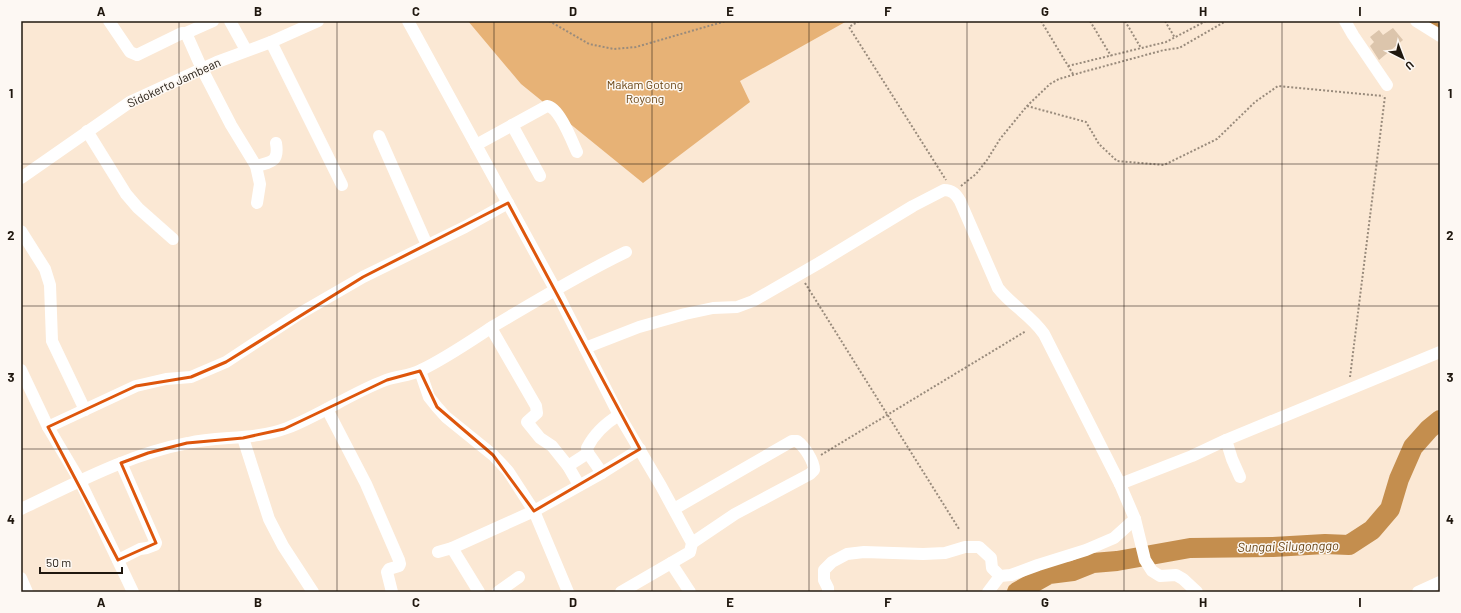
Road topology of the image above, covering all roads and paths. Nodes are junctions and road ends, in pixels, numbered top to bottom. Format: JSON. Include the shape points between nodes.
{"nodes":[{"id":1,"x":109,"y":21,"type":"edge"},
{"id":2,"x":213,"y":21,"type":"edge"},
{"id":3,"x":230,"y":21,"type":"edge"},
{"id":4,"x":318,"y":21,"type":"edge"},
{"id":5,"x":408,"y":21,"type":"edge"},
{"id":6,"x":549,"y":21,"type":"edge"},
{"id":7,"x":726,"y":21,"type":"edge"},
{"id":8,"x":859,"y":21,"type":"edge"},
{"id":9,"x":1040,"y":21,"type":"edge"},
{"id":10,"x":1090,"y":21,"type":"edge"},
{"id":11,"x":1125,"y":21,"type":"edge"},
{"id":12,"x":1165,"y":21,"type":"edge"},
{"id":13,"x":1206,"y":21,"type":"edge"},
{"id":14,"x":1226,"y":21,"type":"edge"},
{"id":15,"x":1345,"y":21,"type":"edge"},
{"id":16,"x":1416,"y":21,"type":"edge"},
{"id":17,"x":186,"y":33,"type":"junction"},
{"id":18,"x":1440,"y":36,"type":"edge"},
{"id":19,"x":1175,"y":38,"type":"junction"},
{"id":20,"x":271,"y":42,"type":"junction"},
{"id":21,"x":1141,"y":48,"type":"junction"},
{"id":22,"x":246,"y":50,"type":"junction"},
{"id":23,"x":1110,"y":56,"type":"junction"},
{"id":24,"x":1068,"y":66,"type":"junction"},
{"id":25,"x":202,"y":69,"type":"junction"},
{"id":26,"x":1073,"y":74,"type":"junction"},
{"id":27,"x":1386,"y":90,"type":"junction"},
{"id":28,"x":1027,"y":106,"type":"junction"},
{"id":29,"x":512,"y":125,"type":"junction"},
{"id":30,"x":87,"y":131,"type":"junction"},
{"id":31,"x":379,"y":136,"type":"dead end"},
{"id":32,"x":276,"y":143,"type":"dead end"},
{"id":33,"x":476,"y":145,"type":"junction"},
{"id":34,"x":577,"y":152,"type":"dead end"},
{"id":35,"x":256,"y":166,"type":"junction"},
{"id":36,"x":540,"y":176,"type":"dead end"},
{"id":37,"x":21,"y":178,"type":"edge"},
{"id":38,"x":342,"y":185,"type":"dead end"},
{"id":39,"x":954,"y":192,"type":"junction"},
{"id":40,"x":257,"y":203,"type":"dead end"},
{"id":41,"x":508,"y":203,"type":"junction"},
{"id":42,"x":21,"y":231,"type":"edge"},
{"id":43,"x":173,"y":239,"type":"dead end"},
{"id":44,"x":427,"y":245,"type":"junction"},
{"id":45,"x":626,"y":252,"type":"dead end"},
{"id":46,"x":800,"y":274,"type":"junction"},
{"id":47,"x":555,"y":289,"type":"junction"},
{"id":48,"x":1038,"y":324,"type":"junction"},
{"id":49,"x":491,"y":328,"type":"junction"},
{"id":50,"x":585,"y":348,"type":"junction"},
{"id":51,"x":1440,"y":352,"type":"edge"},
{"id":52,"x":21,"y":370,"type":"edge"},
{"id":53,"x":420,"y":371,"type":"junction"},
{"id":54,"x":1348,"y":390,"type":"junction"},
{"id":55,"x":326,"y":409,"type":"junction"},
{"id":56,"x":85,"y":410,"type":"junction"},
{"id":57,"x":619,"y":415,"type":"junction"},
{"id":58,"x":887,"y":415,"type":"junction"},
{"id":59,"x":48,"y":426,"type":"junction"},
{"id":60,"x":243,"y":438,"type":"junction"},
{"id":61,"x":1226,"y":440,"type":"junction"},
{"id":62,"x":640,"y":449,"type":"junction"},
{"id":63,"x":588,"y":453,"type":"junction"},
{"id":64,"x":811,"y":461,"type":"junction"},
{"id":65,"x":121,"y":463,"type":"junction"},
{"id":66,"x":568,"y":466,"type":"junction"},
{"id":67,"x":602,"y":473,"type":"junction"},
{"id":68,"x":1240,"y":477,"type":"dead end"},
{"id":69,"x":80,"y":481,"type":"junction"},
{"id":70,"x":1120,"y":484,"type":"junction"},
{"id":71,"x":578,"y":485,"type":"junction"},
{"id":72,"x":21,"y":509,"type":"edge"},
{"id":73,"x":674,"y":509,"type":"junction"},
{"id":74,"x":534,"y":511,"type":"junction"},
{"id":75,"x":1135,"y":519,"type":"junction"},
{"id":76,"x":959,"y":529,"type":"dead end"},
{"id":77,"x":692,"y":543,"type":"junction"},
{"id":78,"x":452,"y":548,"type":"junction"},
{"id":79,"x":438,"y":552,"type":"dead end"},
{"id":80,"x":118,"y":560,"type":"junction"},
{"id":81,"x":671,"y":563,"type":"junction"},
{"id":82,"x":1000,"y":576,"type":"junction"},
{"id":83,"x":518,"y":577,"type":"dead end"},
{"id":84,"x":21,"y":578,"type":"edge"},
{"id":85,"x":1440,"y":582,"type":"edge"},
{"id":86,"x":27,"y":592,"type":"edge"},
{"id":87,"x":133,"y":592,"type":"edge"},
{"id":88,"x":313,"y":592,"type":"edge"},
{"id":89,"x":392,"y":592,"type":"edge"},
{"id":90,"x":479,"y":592,"type":"edge"},
{"id":91,"x":498,"y":592,"type":"edge"},
{"id":92,"x":568,"y":592,"type":"edge"},
{"id":93,"x":621,"y":592,"type":"edge"},
{"id":94,"x":690,"y":592,"type":"edge"},
{"id":95,"x":828,"y":592,"type":"edge"},
{"id":96,"x":988,"y":592,"type":"edge"},
{"id":97,"x":1197,"y":592,"type":"edge"},
{"id":98,"x":1418,"y":592,"type":"edge"}],
"edges":[{"from":1,"to":17,"type":"street","via":[[130,52],[137,55]]},
{"from":2,"to":17,"type":"street"},
{"from":3,"to":22,"type":"street"},
{"from":4,"to":20,"type":"street","name":"Sidokerto Jambean"},
{"from":5,"to":33,"type":"street"},
{"from":6,"to":7,"type":"path","via":[[588,44],[614,49],[636,47]]},
{"from":8,"to":39,"type":"path","via":[[849,27]]},
{"from":9,"to":24,"type":"path"},
{"from":10,"to":23,"type":"path"},
{"from":11,"to":21,"type":"path"},
{"from":12,"to":19,"type":"path"},
{"from":13,"to":19,"type":"path"},
{"from":14,"to":26,"type":"path","via":[[1179,48]]},
{"from":15,"to":27,"type":"street"},
{"from":16,"to":18,"type":"street"},
{"from":17,"to":25,"type":"street"},
{"from":19,"to":21,"type":"path"},
{"from":20,"to":22,"type":"street","name":"Sidokerto Jambean"},
{"from":20,"to":38,"type":"street"},
{"from":21,"to":23,"type":"path"},
{"from":22,"to":25,"type":"street","name":"Sidokerto Jambean"},
{"from":23,"to":24,"type":"path"},
{"from":24,"to":26,"type":"path"},
{"from":25,"to":30,"type":"street","name":"Sidokerto Jambean","via":[[130,102]]},
{"from":25,"to":35,"type":"street"},
{"from":26,"to":28,"type":"path","via":[[1050,84]]},
{"from":27,"to":28,"type":"path","via":[[1278,86],[1255,102],[1217,139],[1164,165],[1117,161],[1099,144],[1086,122]]},
{"from":27,"to":54,"type":"path"},
{"from":28,"to":39,"type":"path","via":[[976,174]]},
{"from":29,"to":33,"type":"street"},
{"from":29,"to":34,"type":"street","via":[[550,106],[560,117]]},
{"from":29,"to":36,"type":"street"},
{"from":30,"to":37,"type":"street","name":"Sidokerto Jambean"},
{"from":30,"to":43,"type":"street","via":[[126,194]]},
{"from":31,"to":44,"type":"street"},
{"from":32,"to":35,"type":"street","via":[[277,154],[274,159]]},
{"from":33,"to":41,"type":"street"},
{"from":35,"to":40,"type":"street","via":[[260,184]]},
{"from":39,"to":46,"type":"street","via":[[944,190],[913,206]]},
{"from":39,"to":48,"type":"street","via":[[998,288],[1007,299]]},
{"from":41,"to":44,"type":"street"},
{"from":41,"to":47,"type":"street"},
{"from":42,"to":56,"type":"street","via":[[45,269],[50,285],[52,341]]},
{"from":44,"to":56,"type":"street","via":[[350,284],[226,362],[191,377],[166,379],[136,386]]},
{"from":45,"to":47,"type":"street"},
{"from":46,"to":50,"type":"street","via":[[742,305],[685,314]]},
{"from":46,"to":58,"type":"path"},
{"from":47,"to":49,"type":"street"},
{"from":47,"to":50,"type":"street"},
{"from":48,"to":58,"type":"path"},
{"from":48,"to":70,"type":"street"},
{"from":49,"to":53,"type":"street"},
{"from":49,"to":66,"type":"street","via":[[536,406],[537,413],[527,422]]},
{"from":50,"to":57,"type":"street"},
{"from":51,"to":54,"type":"street"},
{"from":52,"to":59,"type":"street"},
{"from":53,"to":55,"type":"street","via":[[386,380]]},
{"from":53,"to":74,"type":"street","via":[[429,397],[437,407],[508,471]]},
{"from":54,"to":61,"type":"street"},
{"from":55,"to":60,"type":"street","via":[[284,429]]},
{"from":55,"to":89,"type":"street","via":[[366,484],[399,560],[399,566],[387,572]]},
{"from":56,"to":59,"type":"street"},
{"from":57,"to":62,"type":"street"},
{"from":57,"to":63,"type":"street","via":[[598,432],[587,448]]},
{"from":58,"to":64,"type":"path"},
{"from":58,"to":76,"type":"path"},
{"from":59,"to":69,"type":"street"},
{"from":60,"to":65,"type":"street","via":[[187,443]]},
{"from":60,"to":88,"type":"street","via":[[269,519],[282,546]]},
{"from":61,"to":68,"type":"street"},
{"from":61,"to":70,"type":"street"},
{"from":62,"to":67,"type":"street"},
{"from":62,"to":73,"type":"street"},
{"from":63,"to":66,"type":"street"},
{"from":63,"to":67,"type":"street"},
{"from":64,"to":73,"type":"street","via":[[800,443],[792,441]]},
{"from":64,"to":77,"type":"street","via":[[814,470],[810,474],[735,514]]},
{"from":65,"to":69,"type":"street"},
{"from":65,"to":80,"type":"street","via":[[156,543]]},
{"from":66,"to":71,"type":"street"},
{"from":67,"to":71,"type":"street"},
{"from":69,"to":72,"type":"street"},
{"from":69,"to":80,"type":"street"},
{"from":70,"to":75,"type":"street"},
{"from":71,"to":74,"type":"street"},
{"from":73,"to":77,"type":"street"},
{"from":74,"to":78,"type":"street"},
{"from":74,"to":92,"type":"street"},
{"from":75,"to":82,"type":"street","via":[[1114,538],[1086,550],[1011,575]]},
{"from":75,"to":97,"type":"street","via":[[1146,560],[1152,571],[1160,576],[1176,575]]},
{"from":77,"to":81,"type":"street","via":[[690,552]]},
{"from":78,"to":79,"type":"street"},
{"from":78,"to":90,"type":"street"},
{"from":80,"to":87,"type":"street"},
{"from":81,"to":93,"type":"street"},
{"from":81,"to":94,"type":"street"},
{"from":82,"to":95,"type":"street","via":[[992,568],[991,558],[979,547],[923,554],[864,552],[847,554],[824,570]]},
{"from":82,"to":96,"type":"street"},
{"from":83,"to":91,"type":"street"},
{"from":84,"to":86,"type":"street"},
{"from":85,"to":98,"type":"street"}]}
